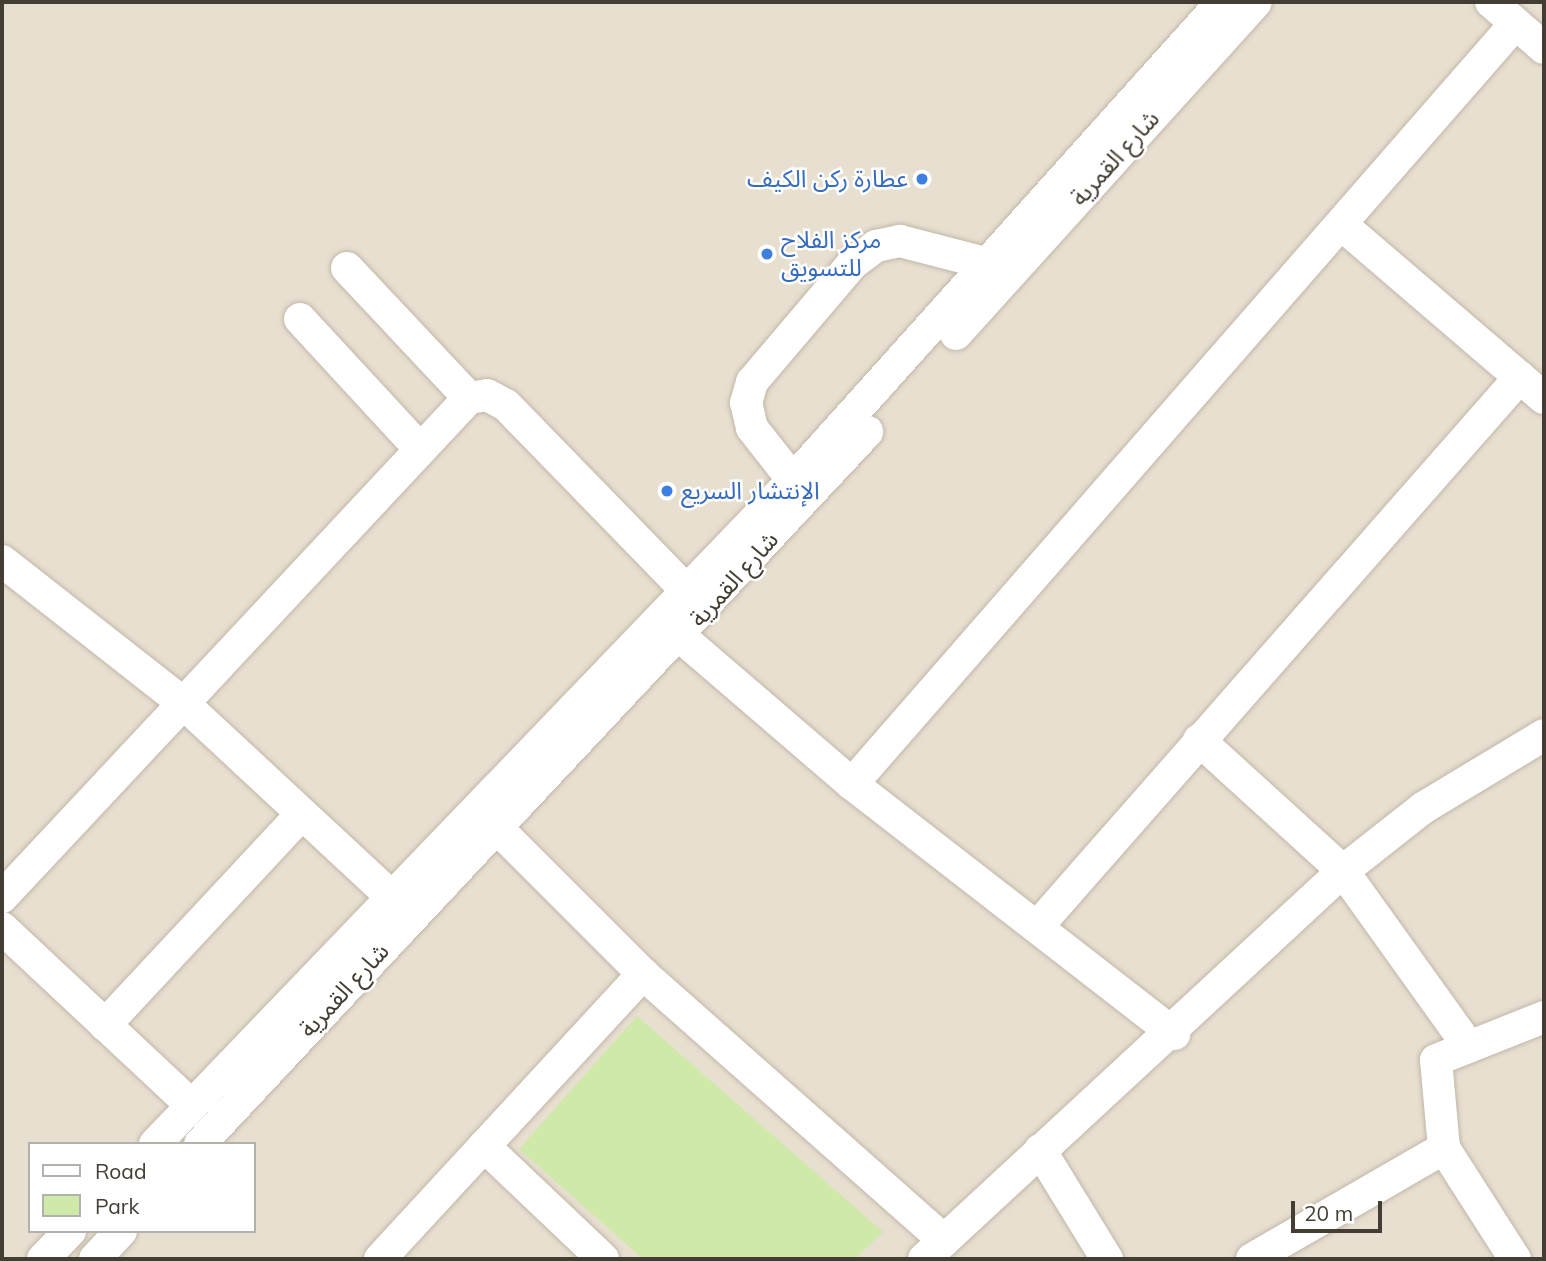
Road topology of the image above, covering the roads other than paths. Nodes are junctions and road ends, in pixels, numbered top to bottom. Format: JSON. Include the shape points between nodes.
{"nodes":[{"id":1,"x":1222,"y":2,"type":"edge"},
{"id":2,"x":1256,"y":2,"type":"edge"},
{"id":3,"x":1490,"y":2,"type":"edge"},
{"id":4,"x":1516,"y":24,"type":"junction"},
{"id":5,"x":1544,"y":48,"type":"edge"},
{"id":6,"x":1342,"y":225,"type":"junction"},
{"id":7,"x":989,"y":264,"type":"junction"},
{"id":8,"x":347,"y":268,"type":"dead end"},
{"id":9,"x":300,"y":319,"type":"dead end"},
{"id":10,"x":1520,"y":377,"type":"junction"},
{"id":11,"x":469,"y":398,"type":"junction"},
{"id":12,"x":1544,"y":398,"type":"edge"},
{"id":13,"x":417,"y":446,"type":"junction"},
{"id":14,"x":793,"y":480,"type":"junction"},
{"id":15,"x":2,"y":561,"type":"edge"},
{"id":16,"x":688,"y":592,"type":"junction"},
{"id":17,"x":681,"y":637,"type":"junction"},
{"id":18,"x":182,"y":702,"type":"junction"},
{"id":19,"x":1544,"y":735,"type":"edge"},
{"id":20,"x":1199,"y":740,"type":"junction"},
{"id":21,"x":852,"y":784,"type":"junction"},
{"id":22,"x":301,"y":815,"type":"junction"},
{"id":23,"x":496,"y":827,"type":"junction"},
{"id":24,"x":1343,"y":871,"type":"junction"},
{"id":25,"x":2,"y":897,"type":"edge"},
{"id":26,"x":393,"y":898,"type":"junction"},
{"id":27,"x":1037,"y":927,"type":"junction"},
{"id":28,"x":2,"y":928,"type":"edge"},
{"id":29,"x":643,"y":974,"type":"junction"},
{"id":30,"x":1544,"y":1017,"type":"edge"},
{"id":31,"x":105,"y":1025,"type":"junction"},
{"id":32,"x":1174,"y":1034,"type":"junction"},
{"id":33,"x":1469,"y":1047,"type":"junction"},
{"id":34,"x":192,"y":1106,"type":"junction"},
{"id":35,"x":157,"y":1142,"type":"edge"},
{"id":36,"x":202,"y":1142,"type":"edge"},
{"id":37,"x":484,"y":1146,"type":"junction"},
{"id":38,"x":1444,"y":1148,"type":"junction"},
{"id":39,"x":1040,"y":1150,"type":"junction"},
{"id":40,"x":68,"y":1233,"type":"edge"},
{"id":41,"x":119,"y":1233,"type":"edge"},
{"id":42,"x":934,"y":1250,"type":"edge"},
{"id":43,"x":43,"y":1259,"type":"edge"},
{"id":44,"x":95,"y":1259,"type":"edge"},
{"id":45,"x":380,"y":1259,"type":"edge"},
{"id":46,"x":603,"y":1259,"type":"edge"},
{"id":47,"x":1107,"y":1259,"type":"edge"},
{"id":48,"x":1252,"y":1259,"type":"edge"},
{"id":49,"x":1515,"y":1259,"type":"edge"}],
"edges":[{"from":1,"to":7,"type":"street"},
{"from":2,"to":17,"type":"street","name":"شارع القمرية"},
{"from":3,"to":4,"type":"street"},
{"from":4,"to":5,"type":"street"},
{"from":4,"to":6,"type":"street"},
{"from":6,"to":10,"type":"street"},
{"from":6,"to":21,"type":"street"},
{"from":7,"to":14,"type":"street"},
{"from":7,"to":14,"type":"street","via":[[900,241],[876,246],[852,264],[752,382],[747,403],[752,428]]},
{"from":8,"to":11,"type":"street"},
{"from":9,"to":13,"type":"street"},
{"from":10,"to":12,"type":"street"},
{"from":10,"to":20,"type":"street"},
{"from":11,"to":13,"type":"street"},
{"from":11,"to":16,"type":"street","via":[[487,396],[506,405]]},
{"from":13,"to":18,"type":"street"},
{"from":14,"to":16,"type":"street"},
{"from":15,"to":18,"type":"street"},
{"from":16,"to":26,"type":"street"},
{"from":17,"to":21,"type":"street"},
{"from":17,"to":23,"type":"street","name":"شارع القمرية"},
{"from":18,"to":22,"type":"street"},
{"from":18,"to":25,"type":"street"},
{"from":19,"to":24,"type":"street","via":[[1423,808]]},
{"from":20,"to":24,"type":"street"},
{"from":20,"to":27,"type":"street"},
{"from":21,"to":27,"type":"street"},
{"from":22,"to":26,"type":"street"},
{"from":22,"to":31,"type":"street"},
{"from":23,"to":29,"type":"street"},
{"from":23,"to":36,"type":"street","name":"شارع القمرية"},
{"from":24,"to":32,"type":"street"},
{"from":24,"to":33,"type":"street"},
{"from":26,"to":34,"type":"street"},
{"from":27,"to":32,"type":"street"},
{"from":28,"to":31,"type":"street"},
{"from":29,"to":37,"type":"street"},
{"from":29,"to":42,"type":"street"},
{"from":30,"to":33,"type":"street"},
{"from":31,"to":34,"type":"street"},
{"from":32,"to":39,"type":"street"},
{"from":33,"to":38,"type":"street","via":[[1436,1060]]},
{"from":34,"to":35,"type":"street"},
{"from":37,"to":45,"type":"street"},
{"from":37,"to":46,"type":"street"},
{"from":38,"to":48,"type":"street"},
{"from":38,"to":49,"type":"street"},
{"from":39,"to":42,"type":"street"},
{"from":39,"to":47,"type":"street"},
{"from":40,"to":43,"type":"street"},
{"from":41,"to":44,"type":"street"}]}
